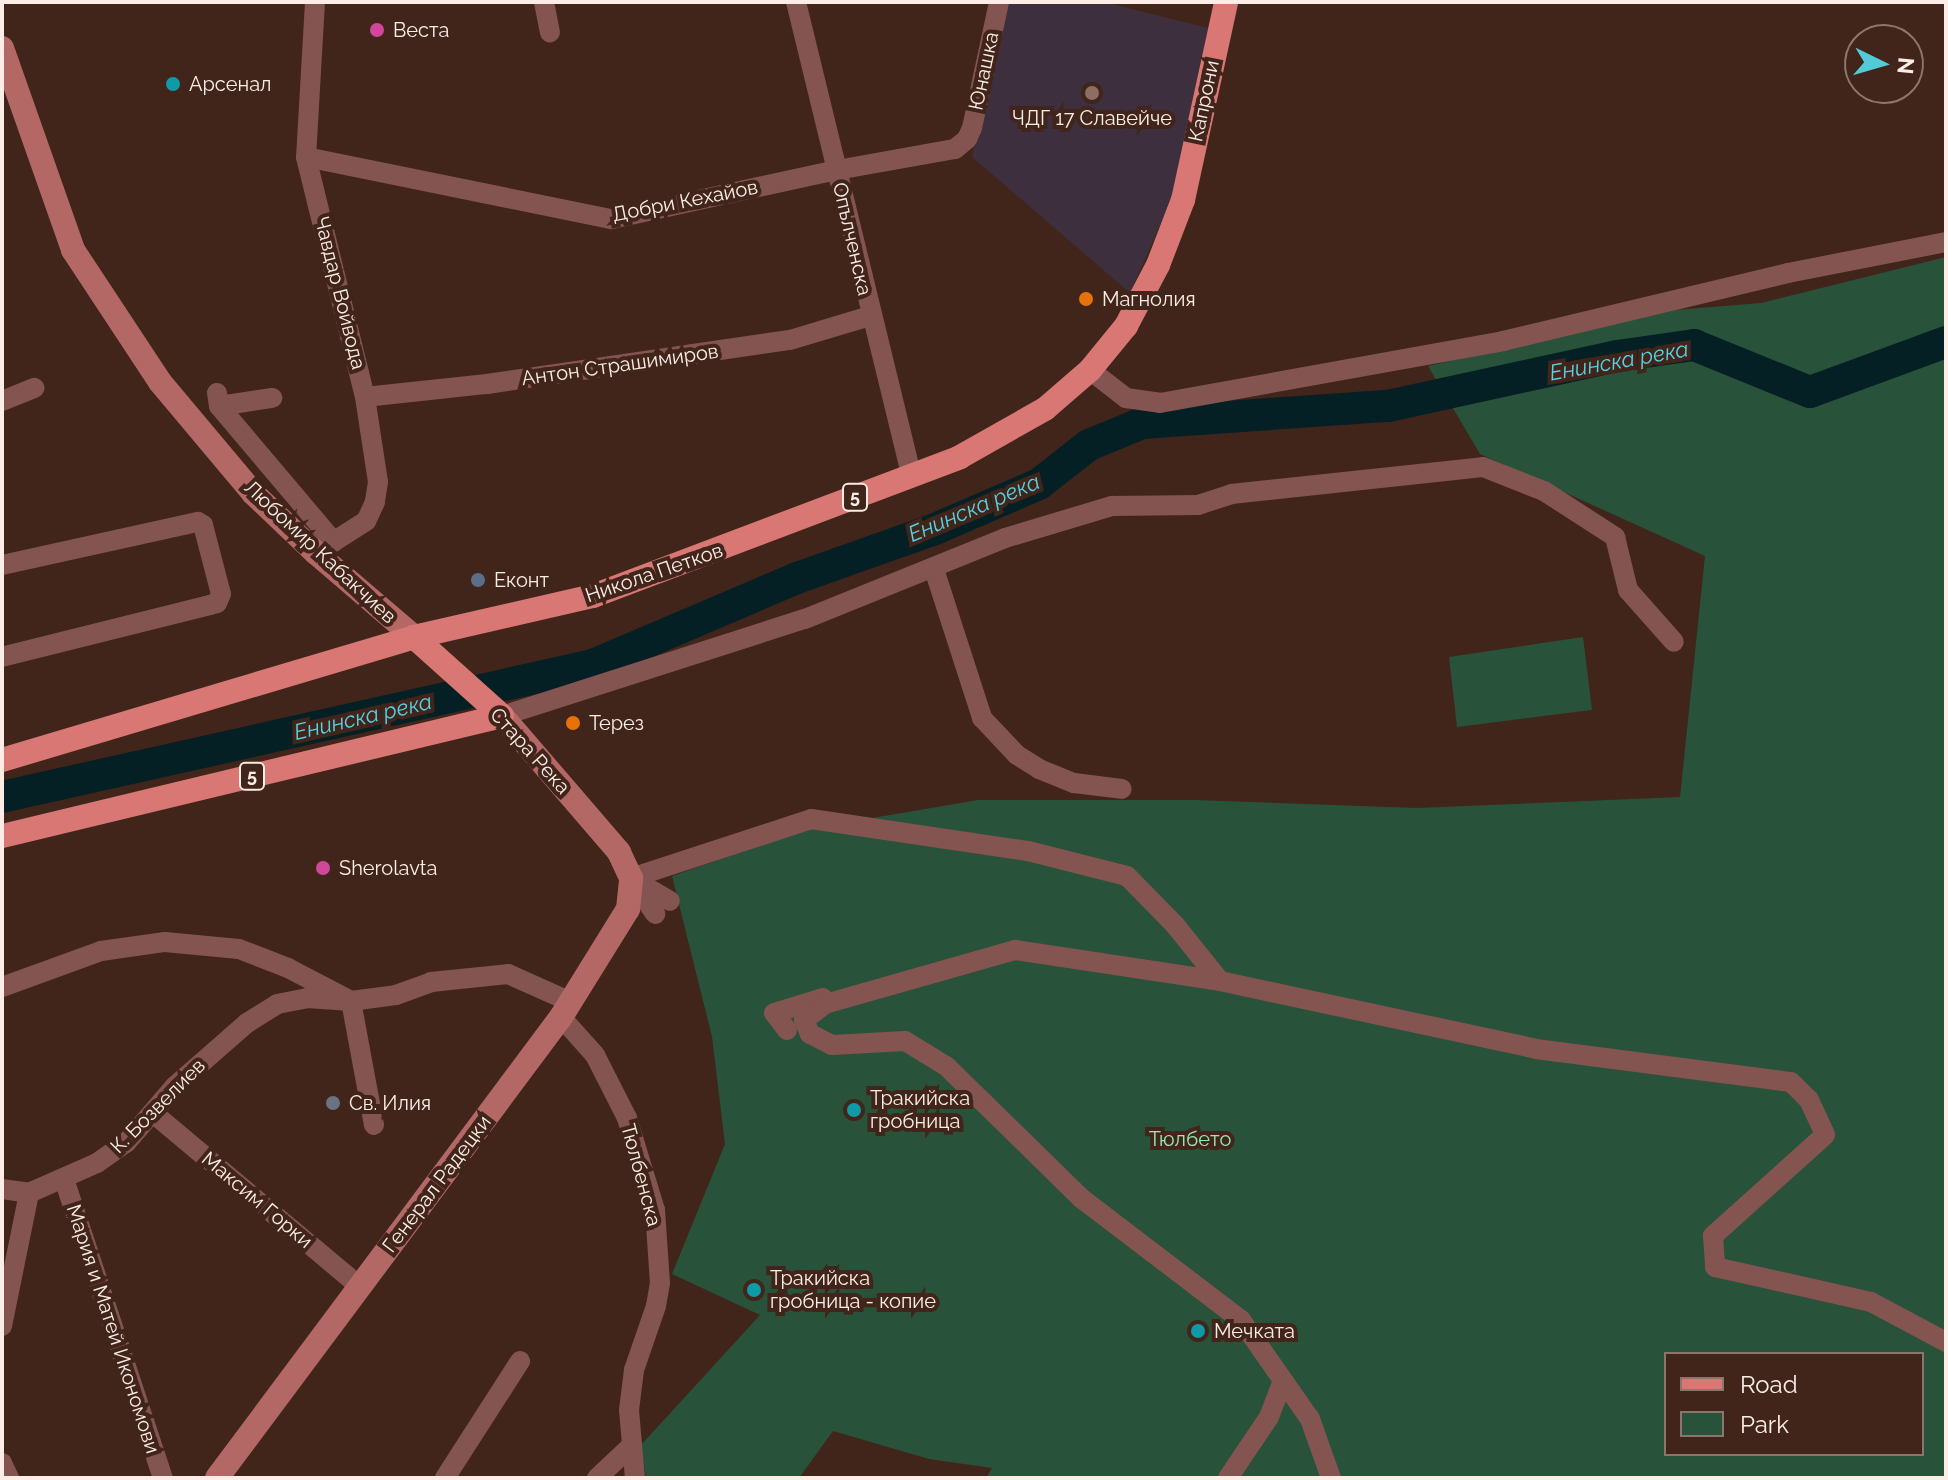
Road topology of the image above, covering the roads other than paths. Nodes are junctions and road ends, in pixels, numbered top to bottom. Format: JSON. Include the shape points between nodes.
{"nodes":[{"id":1,"x":544,"y":2,"type":"edge"},
{"id":2,"x":796,"y":2,"type":"edge"},
{"id":3,"x":999,"y":2,"type":"edge"},
{"id":4,"x":1226,"y":2,"type":"edge"},
{"id":5,"x":316,"y":3,"type":"edge"},
{"id":6,"x":550,"y":32,"type":"dead end"},
{"id":7,"x":2,"y":48,"type":"edge"},
{"id":8,"x":967,"y":139,"type":"joint"},
{"id":9,"x":306,"y":157,"type":"junction"},
{"id":10,"x":837,"y":170,"type":"junction"},
{"id":11,"x":1183,"y":200,"type":"joint"},
{"id":12,"x":1946,"y":242,"type":"edge"},
{"id":13,"x":870,"y":316,"type":"junction"},
{"id":14,"x":1090,"y":370,"type":"junction"},
{"id":15,"x":34,"y":388,"type":"dead end"},
{"id":16,"x":365,"y":397,"type":"junction"},
{"id":17,"x":272,"y":398,"type":"dead end"},
{"id":18,"x":2,"y":401,"type":"edge"},
{"id":19,"x":911,"y":475,"type":"junction"},
{"id":20,"x":325,"y":548,"type":"junction"},
{"id":21,"x":2,"y":565,"type":"edge"},
{"id":22,"x":934,"y":569,"type":"junction"},
{"id":23,"x":414,"y":637,"type":"junction"},
{"id":24,"x":1674,"y":642,"type":"dead end"},
{"id":25,"x":2,"y":657,"type":"edge"},
{"id":26,"x":495,"y":710,"type":"junction"},
{"id":27,"x":2,"y":760,"type":"edge"},
{"id":28,"x":1122,"y":789,"type":"dead end"},
{"id":29,"x":2,"y":836,"type":"edge"},
{"id":30,"x":631,"y":878,"type":"junction"},
{"id":31,"x":662,"y":907,"type":"dead end"},
{"id":32,"x":1220,"y":981,"type":"junction"},
{"id":33,"x":2,"y":987,"type":"edge"},
{"id":34,"x":878,"y":990,"type":"junction"},
{"id":35,"x":351,"y":1001,"type":"junction"},
{"id":36,"x":566,"y":1009,"type":"junction"},
{"id":37,"x":787,"y":1030,"type":"dead end"},
{"id":38,"x":153,"y":1113,"type":"junction"},
{"id":39,"x":374,"y":1125,"type":"dead end"},
{"id":40,"x":64,"y":1179,"type":"junction"},
{"id":41,"x":2,"y":1189,"type":"edge"},
{"id":42,"x":29,"y":1193,"type":"junction"},
{"id":43,"x":360,"y":1287,"type":"junction"},
{"id":44,"x":2,"y":1326,"type":"edge"},
{"id":45,"x":1946,"y":1342,"type":"edge"},
{"id":46,"x":520,"y":1361,"type":"dead end"},
{"id":47,"x":1283,"y":1381,"type":"junction"},
{"id":48,"x":630,"y":1447,"type":"junction"},
{"id":49,"x":2,"y":1463,"type":"edge"},
{"id":50,"x":9,"y":1478,"type":"edge"},
{"id":51,"x":163,"y":1478,"type":"edge"},
{"id":52,"x":217,"y":1478,"type":"edge"},
{"id":53,"x":445,"y":1478,"type":"edge"},
{"id":54,"x":597,"y":1478,"type":"edge"},
{"id":55,"x":635,"y":1478,"type":"edge"},
{"id":56,"x":1228,"y":1478,"type":"edge"},
{"id":57,"x":1331,"y":1478,"type":"edge"}],
"edges":[{"from":1,"to":6,"type":"street"},
{"from":2,"to":10,"type":"street","name":"Опълченска"},
{"from":3,"to":8,"type":"street","name":"Юнашка"},
{"from":4,"to":11,"type":"main road","name":"Капрони","number":"5"},
{"from":5,"to":9,"type":"street","name":"Чавдар Войвода"},
{"from":7,"to":20,"type":"street","name":"Любомир Кабакчиев","via":[[73,250],[160,382],[253,493]]},
{"from":8,"to":10,"type":"street","name":"Добри Кехайов","via":[[955,149]]},
{"from":9,"to":10,"type":"street","name":"Добри Кехайов","via":[[612,219]]},
{"from":9,"to":16,"type":"street","name":"Чавдар Войвода"},
{"from":10,"to":13,"type":"street","name":"Опълченска"},
{"from":11,"to":14,"type":"main road","name":"Никола Петков","number":"5","via":[[1158,265],[1126,326]]},
{"from":12,"to":14,"type":"street","via":[[1788,273],[1503,341],[1160,403],[1126,398]]},
{"from":13,"to":16,"type":"street","name":"Антон Страшимиров","via":[[790,340]]},
{"from":13,"to":19,"type":"street","name":"Опълченска"},
{"from":14,"to":19,"type":"main road","name":"Никола Петков","number":"5","via":[[1045,409],[960,457]]},
{"from":15,"to":18,"type":"street"},
{"from":16,"to":20,"type":"street","name":"Чавдар Войвода","via":[[378,482],[375,502],[366,521]]},
{"from":17,"to":20,"type":"street","via":[[218,400]]},
{"from":19,"to":23,"type":"main road","name":"Никола Петков","number":"5","via":[[593,596]]},
{"from":20,"to":23,"type":"street","name":"Любомир Кабакчиев"},
{"from":21,"to":25,"type":"street","via":[[198,522],[221,594],[217,603]]},
{"from":22,"to":24,"type":"street","via":[[1005,538],[1112,506],[1198,505],[1231,494],[1483,467],[1544,491],[1615,537],[1628,590]]},
{"from":22,"to":26,"type":"street","via":[[805,619]]},
{"from":22,"to":28,"type":"street","via":[[982,718],[1017,755],[1039,769],[1074,783]]},
{"from":23,"to":26,"type":"main road","name":"Стара Река"},
{"from":23,"to":27,"type":"main road","name":"Никола Петков","number":"5"},
{"from":26,"to":29,"type":"main road","number":"5"},
{"from":26,"to":30,"type":"street","name":"Стара Река","via":[[619,852]]},
{"from":30,"to":31,"type":"street"},
{"from":30,"to":32,"type":"street","via":[[811,819],[1028,851],[1127,876]]},
{"from":30,"to":36,"type":"street","name":"Генерал Радецки","via":[[628,909]]},
{"from":32,"to":34,"type":"street","via":[[1015,950]]},
{"from":32,"to":45,"type":"street","via":[[1536,1049],[1791,1082],[1809,1100],[1825,1135],[1713,1236],[1715,1267],[1871,1302]]},
{"from":33,"to":35,"type":"street","via":[[101,951],[165,942],[239,949]]},
{"from":34,"to":37,"type":"street","via":[[836,994],[774,1013]]},
{"from":34,"to":47,"type":"street","via":[[825,1004],[804,1020],[810,1034],[832,1045],[905,1041],[946,1066],[1082,1199],[1241,1320]]},
{"from":35,"to":36,"type":"street","name":"К. Бозвелиев","via":[[396,995],[431,982],[508,974]]},
{"from":35,"to":38,"type":"street","name":"К. Бозвелиев","via":[[307,998],[277,1004],[175,1086]]},
{"from":35,"to":39,"type":"street"},
{"from":36,"to":43,"type":"street","name":"Генерал Радецки"},
{"from":36,"to":48,"type":"street","name":"Тюлбенска","via":[[627,1118],[655,1210],[660,1283],[634,1370]]},
{"from":38,"to":40,"type":"street","name":"К. Бозвелиев","via":[[126,1143]]},
{"from":38,"to":43,"type":"street","name":"Максим Горки"},
{"from":40,"to":42,"type":"street","name":"К. Бозвелиев"},
{"from":40,"to":51,"type":"street","name":"Мария и Матей Икономови"},
{"from":41,"to":42,"type":"street"},
{"from":42,"to":44,"type":"street"},
{"from":43,"to":52,"type":"street","name":"Генерал Радецки"},
{"from":46,"to":53,"type":"street"},
{"from":47,"to":56,"type":"street","via":[[1269,1417]]},
{"from":47,"to":57,"type":"street","via":[[1310,1419]]},
{"from":48,"to":54,"type":"street"},
{"from":48,"to":55,"type":"street","name":"Тюлбенска"},
{"from":49,"to":50,"type":"street"}]}
